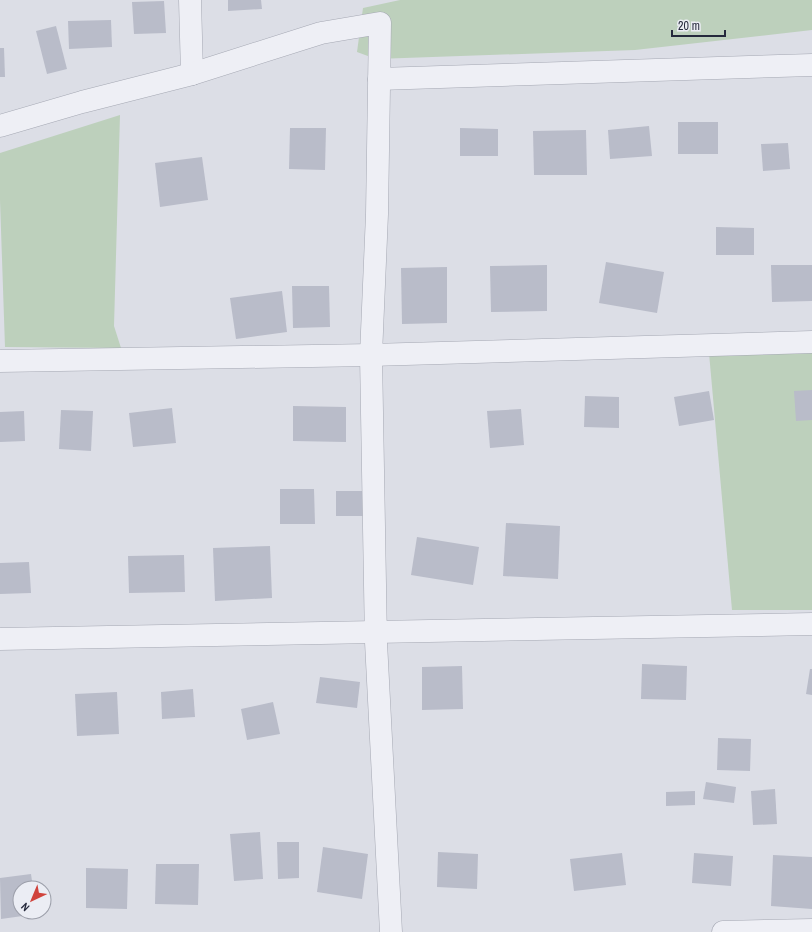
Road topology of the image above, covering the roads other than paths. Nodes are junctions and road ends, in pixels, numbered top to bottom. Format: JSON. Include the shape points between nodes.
{"nodes":[{"id":1,"x":190,"y":0,"type":"edge"},
{"id":2,"x":812,"y":65,"type":"edge"},
{"id":3,"x":192,"y":74,"type":"junction"},
{"id":4,"x":379,"y":79,"type":"junction"},
{"id":5,"x":0,"y":126,"type":"edge"},
{"id":6,"x":812,"y":342,"type":"edge"},
{"id":7,"x":371,"y":355,"type":"junction"},
{"id":8,"x":0,"y":361,"type":"edge"},
{"id":9,"x":812,"y":624,"type":"edge"},
{"id":10,"x":376,"y":632,"type":"junction"},
{"id":11,"x":0,"y":639,"type":"edge"},
{"id":12,"x":812,"y":930,"type":"edge"},
{"id":13,"x":391,"y":932,"type":"edge"},
{"id":14,"x":723,"y":932,"type":"edge"}],
"edges":[{"from":1,"to":3,"type":"street"},
{"from":2,"to":4,"type":"street"},
{"from":3,"to":4,"type":"street","via":[[321,33],[380,23]]},
{"from":3,"to":5,"type":"street"},
{"from":4,"to":7,"type":"street"},
{"from":6,"to":7,"type":"street"},
{"from":7,"to":8,"type":"street"},
{"from":7,"to":10,"type":"street"},
{"from":9,"to":10,"type":"street"},
{"from":10,"to":11,"type":"street"},
{"from":10,"to":13,"type":"street"},
{"from":12,"to":14,"type":"street"}]}
